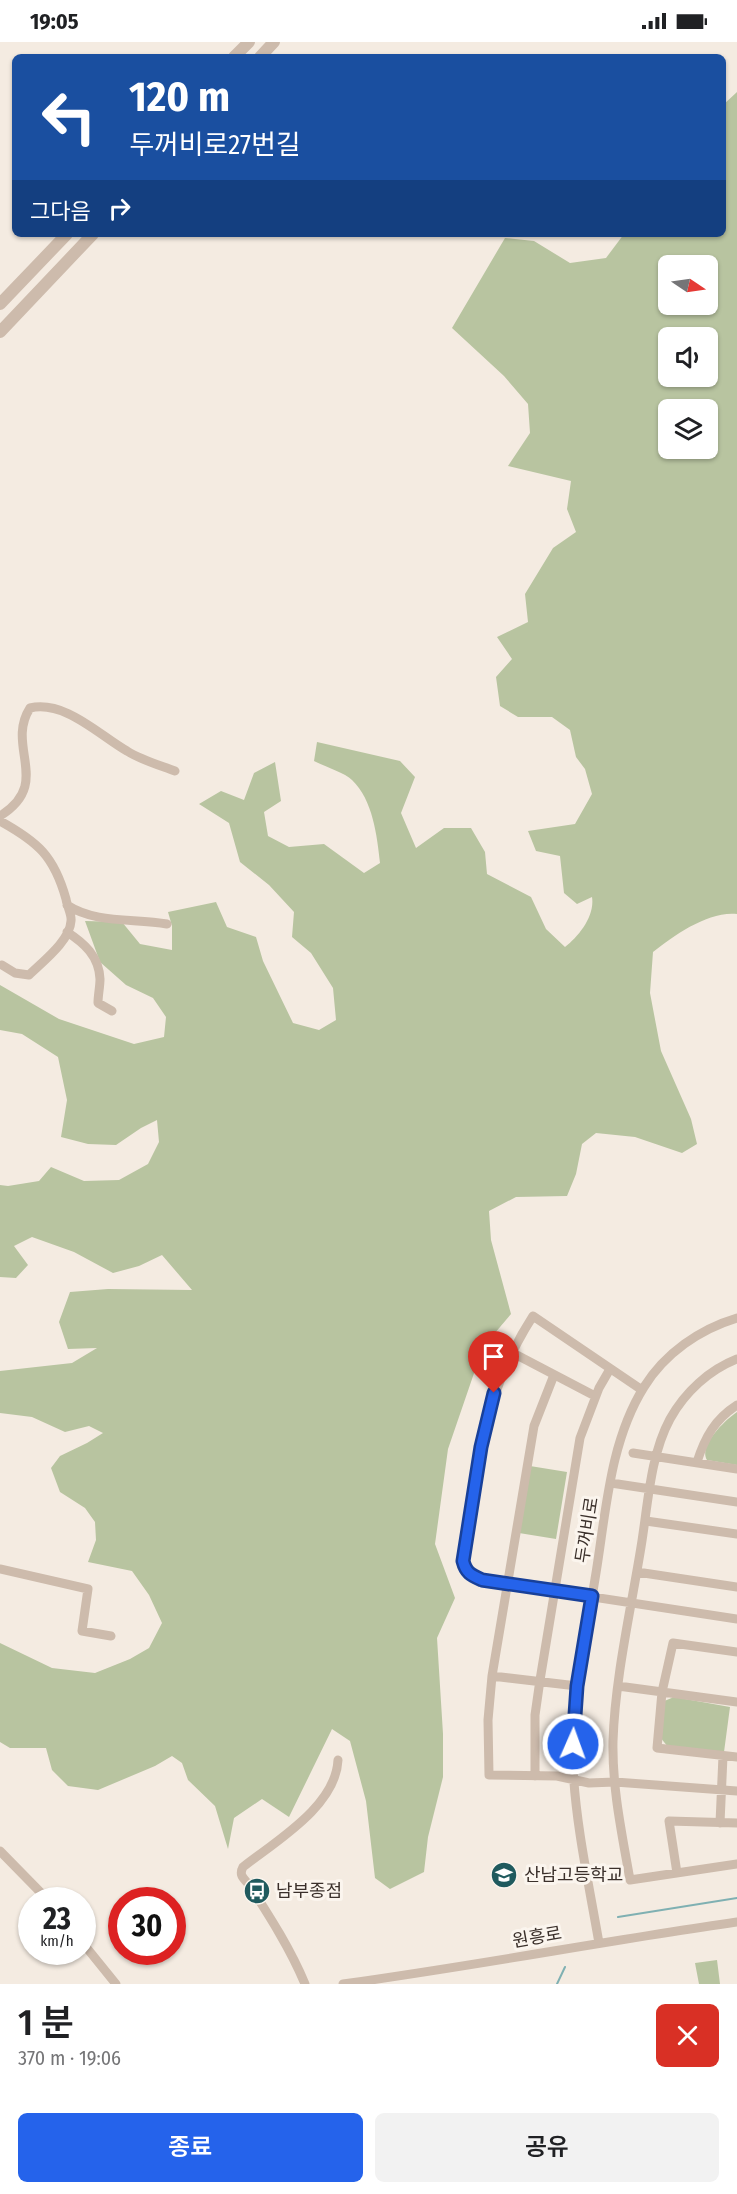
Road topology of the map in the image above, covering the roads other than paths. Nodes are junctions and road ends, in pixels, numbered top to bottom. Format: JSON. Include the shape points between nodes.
{"nodes":[{"id":1,"x":249,"y":42,"type":"edge"},
{"id":2,"x":274,"y":42,"type":"edge"},
{"id":3,"x":237,"y":54,"type":"edge"},
{"id":4,"x":263,"y":54,"type":"edge"},
{"id":5,"x":64,"y":237,"type":"edge"},
{"id":6,"x":90,"y":237,"type":"edge"},
{"id":7,"x":0,"y":304,"type":"edge"},
{"id":8,"x":0,"y":332,"type":"edge"},
{"id":9,"x":175,"y":771,"type":"dead end"},
{"id":10,"x":0,"y":816,"type":"edge"},
{"id":11,"x":0,"y":821,"type":"edge"},
{"id":12,"x":67,"y":904,"type":"junction"},
{"id":13,"x":167,"y":924,"type":"dead end"},
{"id":14,"x":67,"y":932,"type":"junction"},
{"id":15,"x":2,"y":965,"type":"dead end"},
{"id":16,"x":112,"y":1011,"type":"dead end"},
{"id":17,"x":737,"y":1318,"type":"edge"},
{"id":18,"x":512,"y":1352,"type":"junction"},
{"id":19,"x":737,"y":1359,"type":"edge"},
{"id":20,"x":610,"y":1369,"type":"junction"},
{"id":21,"x":554,"y":1374,"type":"junction"},
{"id":22,"x":642,"y":1390,"type":"junction"},
{"id":23,"x":595,"y":1396,"type":"junction"},
{"id":24,"x":737,"y":1405,"type":"edge"},
{"id":25,"x":633,"y":1453,"type":"dead end"},
{"id":26,"x":657,"y":1457,"type":"junction"},
{"id":27,"x":697,"y":1462,"type":"junction"},
{"id":28,"x":737,"y":1468,"type":"edge"},
{"id":29,"x":611,"y":1484,"type":"junction"},
{"id":30,"x":651,"y":1489,"type":"junction"},
{"id":31,"x":737,"y":1502,"type":"edge"},
{"id":32,"x":646,"y":1521,"type":"junction"},
{"id":33,"x":737,"y":1534,"type":"edge"},
{"id":34,"x":0,"y":1569,"type":"edge"},
{"id":35,"x":637,"y":1572,"type":"junction"},
{"id":36,"x":508,"y":1584,"type":"junction"},
{"id":37,"x":737,"y":1587,"type":"edge"},
{"id":38,"x":555,"y":1591,"type":"junction"},
{"id":39,"x":592,"y":1596,"type":"junction"},
{"id":40,"x":632,"y":1603,"type":"junction"},
{"id":41,"x":737,"y":1618,"type":"edge"},
{"id":42,"x":111,"y":1636,"type":"dead end"},
{"id":43,"x":737,"y":1652,"type":"edge"},
{"id":44,"x":492,"y":1676,"type":"junction"},
{"id":45,"x":540,"y":1680,"type":"junction"},
{"id":46,"x":577,"y":1686,"type":"junction"},
{"id":47,"x":618,"y":1686,"type":"junction"},
{"id":48,"x":662,"y":1692,"type":"junction"},
{"id":49,"x":737,"y":1702,"type":"edge"},
{"id":50,"x":723,"y":1756,"type":"junction"},
{"id":51,"x":737,"y":1757,"type":"edge"},
{"id":52,"x":338,"y":1760,"type":"dead end"},
{"id":53,"x":535,"y":1776,"type":"junction"},
{"id":54,"x":574,"y":1780,"type":"junction"},
{"id":55,"x":615,"y":1782,"type":"junction"},
{"id":56,"x":721,"y":1790,"type":"junction"},
{"id":57,"x":737,"y":1791,"type":"edge"},
{"id":58,"x":720,"y":1823,"type":"junction"},
{"id":59,"x":737,"y":1823,"type":"edge"},
{"id":60,"x":0,"y":1851,"type":"edge"},
{"id":61,"x":737,"y":1864,"type":"edge"},
{"id":62,"x":678,"y":1873,"type":"junction"},
{"id":63,"x":35,"y":1887,"type":"edge"},
{"id":64,"x":737,"y":1922,"type":"edge"},
{"id":65,"x":598,"y":1943,"type":"junction"},
{"id":66,"x":96,"y":1959,"type":"edge"},
{"id":67,"x":116,"y":1984,"type":"edge"},
{"id":68,"x":305,"y":1984,"type":"edge"},
{"id":69,"x":342,"y":1984,"type":"edge"}],
"edges":[{"from":1,"to":3,"type":"street"},
{"from":2,"to":4,"type":"street"},
{"from":5,"to":7,"type":"street"},
{"from":6,"to":8,"type":"street"},
{"from":9,"to":10,"type":"street","via":[[128,752],[79,718],[30,708],[23,731],[27,786],[20,799]]},
{"from":11,"to":12,"type":"street","via":[[40,848],[53,863]]},
{"from":12,"to":13,"type":"street","via":[[93,916]]},
{"from":12,"to":14,"type":"street","via":[[71,921]]},
{"from":14,"to":15,"type":"street","via":[[58,947],[29,975]]},
{"from":14,"to":16,"type":"street","via":[[91,952],[100,977],[98,1004]]},
{"from":17,"to":22,"type":"street","name":"두꺼비로","via":[[691,1339],[660,1366]]},
{"from":18,"to":20,"type":"street","via":[[533,1317]]},
{"from":18,"to":21,"type":"street"},
{"from":18,"to":36,"type":"street","via":[[485,1424],[463,1561],[470,1575]]},
{"from":19,"to":26,"type":"street","via":[[703,1379],[677,1407]]},
{"from":20,"to":22,"type":"street"},
{"from":20,"to":23,"type":"street"},
{"from":21,"to":23,"type":"street"},
{"from":21,"to":36,"type":"street","via":[[534,1426]]},
{"from":22,"to":29,"type":"street","name":"두꺼비로","via":[[622,1432]]},
{"from":23,"to":38,"type":"street","via":[[580,1438]]},
{"from":24,"to":27,"type":"street","via":[[717,1420]]},
{"from":25,"to":26,"type":"street"},
{"from":26,"to":27,"type":"street"},
{"from":26,"to":30,"type":"street"},
{"from":27,"to":28,"type":"street"},
{"from":29,"to":30,"type":"street"},
{"from":29,"to":39,"type":"street","name":"두꺼비로"},
{"from":30,"to":31,"type":"street"},
{"from":30,"to":32,"type":"street"},
{"from":32,"to":33,"type":"street"},
{"from":32,"to":35,"type":"street"},
{"from":34,"to":42,"type":"street","via":[[88,1589],[82,1631]]},
{"from":35,"to":37,"type":"street"},
{"from":35,"to":40,"type":"street"},
{"from":36,"to":38,"type":"street"},
{"from":36,"to":44,"type":"street"},
{"from":38,"to":39,"type":"street"},
{"from":38,"to":45,"type":"street"},
{"from":39,"to":40,"type":"street"},
{"from":39,"to":46,"type":"street","name":"두꺼비로"},
{"from":40,"to":41,"type":"street"},
{"from":40,"to":47,"type":"street"},
{"from":43,"to":48,"type":"street","via":[[673,1643]]},
{"from":44,"to":45,"type":"street"},
{"from":44,"to":53,"type":"street","via":[[489,1775]]},
{"from":45,"to":46,"type":"street"},
{"from":45,"to":53,"type":"street"},
{"from":46,"to":54,"type":"street","name":"두꺼비로"},
{"from":47,"to":48,"type":"street"},
{"from":47,"to":55,"type":"street","via":[[613,1741]]},
{"from":48,"to":49,"type":"street"},
{"from":48,"to":50,"type":"street","via":[[657,1748]]},
{"from":50,"to":51,"type":"street"},
{"from":50,"to":56,"type":"street"},
{"from":52,"to":68,"type":"street","via":[[337,1775],[318,1806],[241,1872]]},
{"from":53,"to":54,"type":"street"},
{"from":54,"to":55,"type":"street"},
{"from":54,"to":65,"type":"street","name":"두꺼비로"},
{"from":55,"to":56,"type":"street"},
{"from":55,"to":62,"type":"street","via":[[630,1880]]},
{"from":56,"to":57,"type":"street"},
{"from":56,"to":58,"type":"street"},
{"from":58,"to":59,"type":"street"},
{"from":58,"to":62,"type":"street","via":[[669,1821]]},
{"from":60,"to":63,"type":"street"},
{"from":61,"to":62,"type":"street"},
{"from":64,"to":65,"type":"street","name":"원흥로"},
{"from":65,"to":69,"type":"street","name":"원흥로"},
{"from":66,"to":67,"type":"street"}]}
